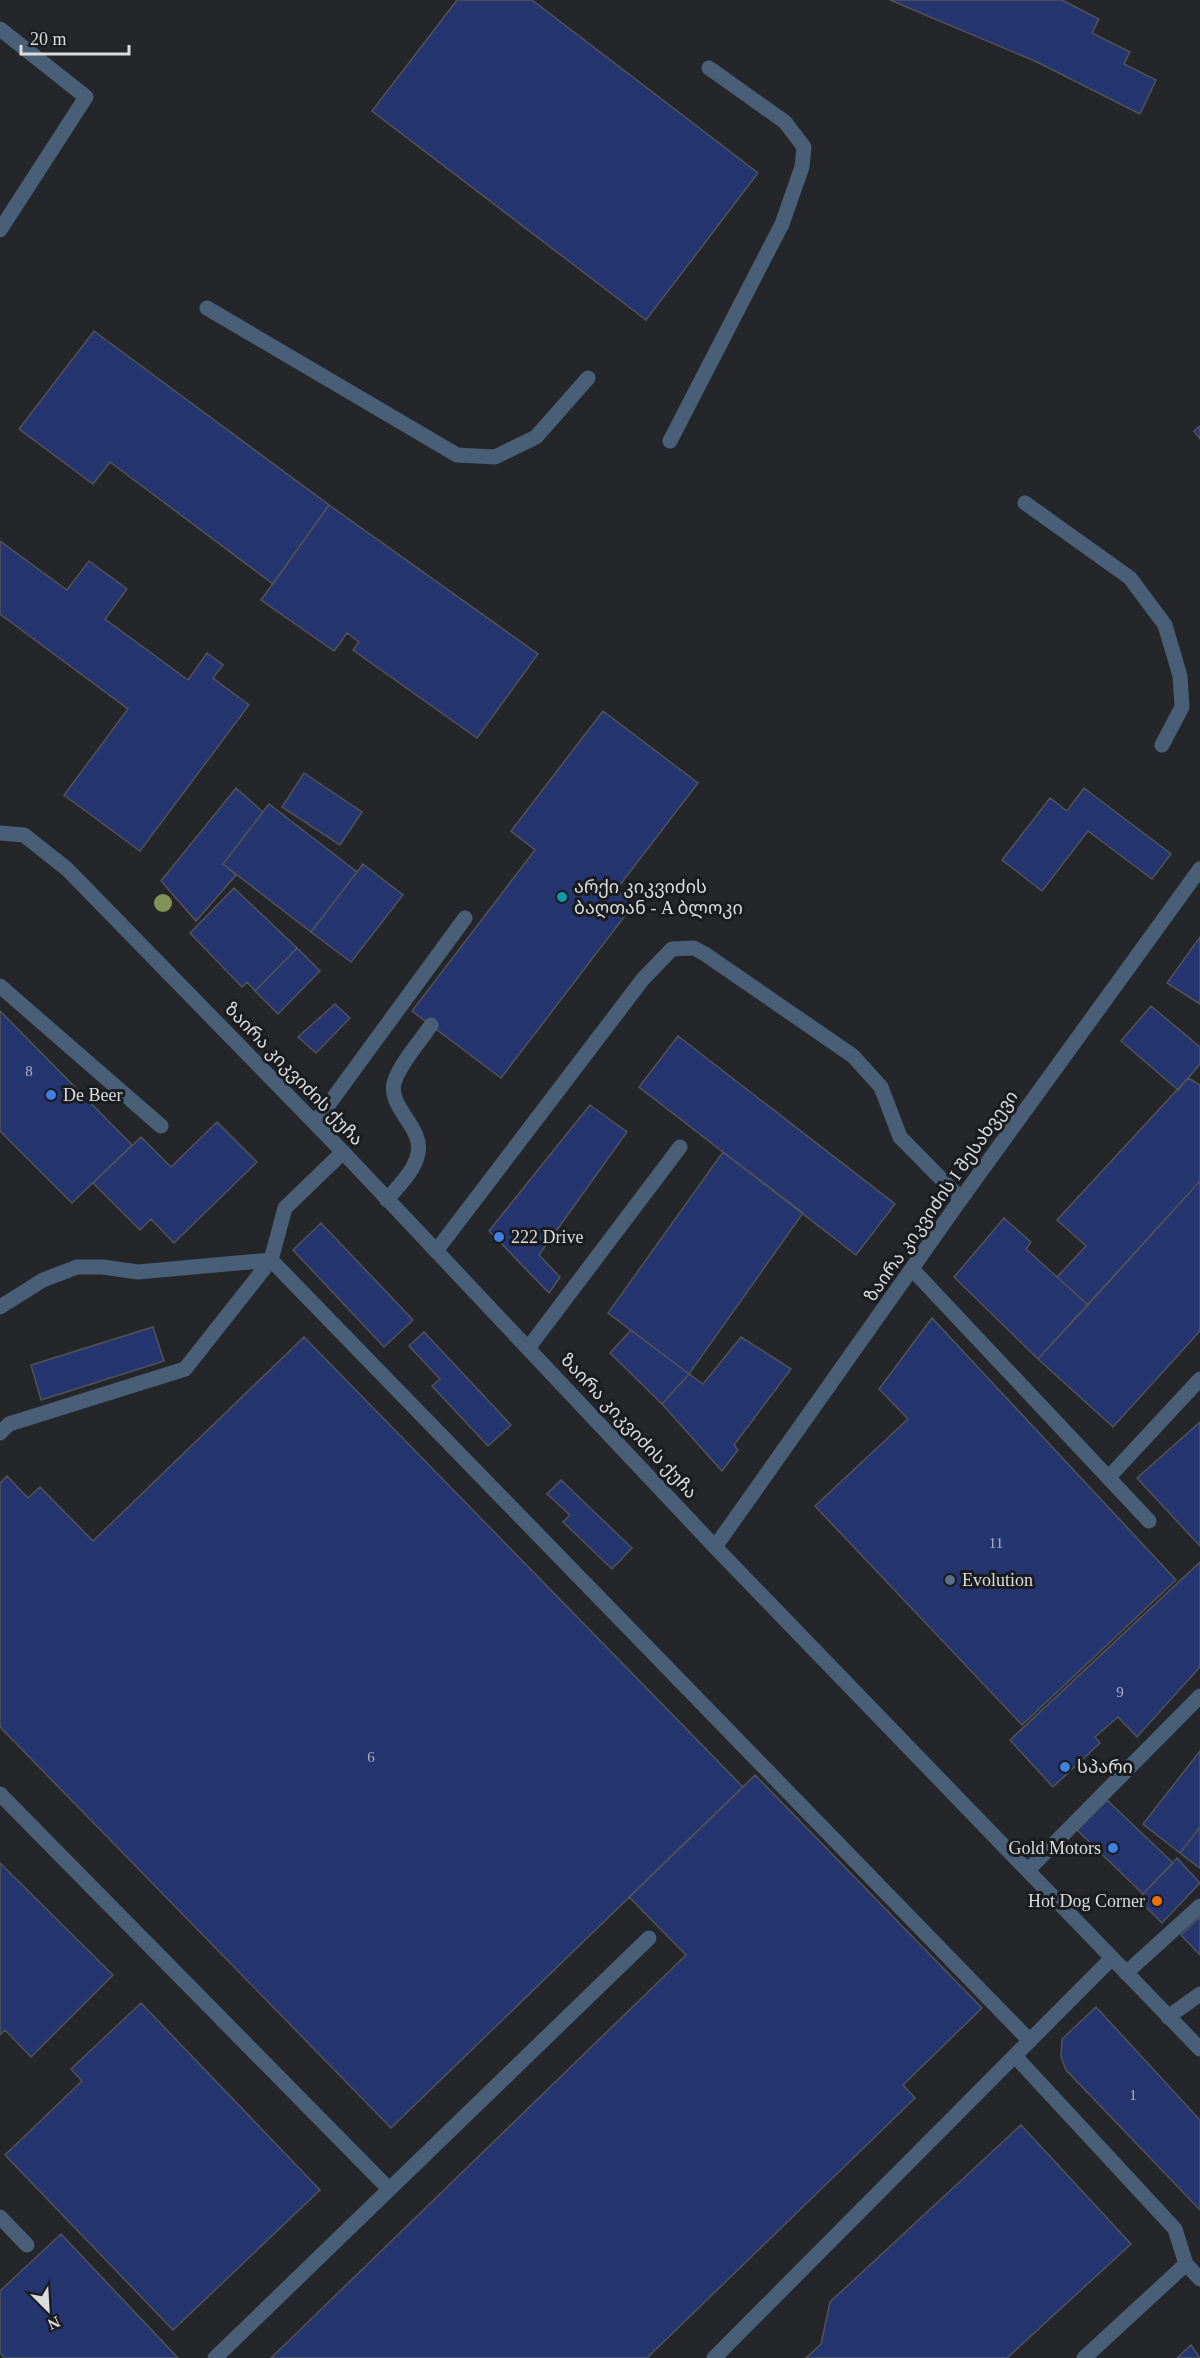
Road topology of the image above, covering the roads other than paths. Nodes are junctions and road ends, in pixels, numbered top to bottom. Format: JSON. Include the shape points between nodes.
{"nodes":[{"id":1,"x":0,"y":29,"type":"edge"},
{"id":2,"x":709,"y":68,"type":"dead end"},
{"id":3,"x":0,"y":230,"type":"edge"},
{"id":4,"x":207,"y":308,"type":"dead end"},
{"id":5,"x":588,"y":378,"type":"dead end"},
{"id":6,"x":670,"y":441,"type":"dead end"},
{"id":7,"x":1025,"y":503,"type":"dead end"},
{"id":8,"x":1162,"y":745,"type":"dead end"},
{"id":9,"x":0,"y":833,"type":"edge"},
{"id":10,"x":1200,"y":869,"type":"edge"},
{"id":11,"x":465,"y":918,"type":"dead end"},
{"id":12,"x":0,"y":986,"type":"edge"},
{"id":13,"x":431,"y":1025,"type":"dead end"},
{"id":14,"x":315,"y":1123,"type":"junction"},
{"id":15,"x":161,"y":1126,"type":"dead end"},
{"id":16,"x":680,"y":1147,"type":"dead end"},
{"id":17,"x":343,"y":1152,"type":"junction"},
{"id":18,"x":961,"y":1198,"type":"junction"},
{"id":19,"x":387,"y":1200,"type":"junction"},
{"id":20,"x":436,"y":1251,"type":"junction"},
{"id":21,"x":271,"y":1260,"type":"junction"},
{"id":22,"x":914,"y":1270,"type":"junction"},
{"id":23,"x":0,"y":1307,"type":"edge"},
{"id":24,"x":529,"y":1347,"type":"junction"},
{"id":25,"x":1200,"y":1380,"type":"edge"},
{"id":26,"x":0,"y":1433,"type":"edge"},
{"id":27,"x":1109,"y":1478,"type":"junction"},
{"id":28,"x":1149,"y":1521,"type":"dead end"},
{"id":29,"x":715,"y":1547,"type":"junction"},
{"id":30,"x":1200,"y":1696,"type":"edge"},
{"id":31,"x":0,"y":1794,"type":"edge"},
{"id":32,"x":1029,"y":1870,"type":"junction"},
{"id":33,"x":1200,"y":1906,"type":"edge"},
{"id":34,"x":649,"y":1938,"type":"dead end"},
{"id":35,"x":1112,"y":1958,"type":"junction"},
{"id":36,"x":1126,"y":1973,"type":"junction"},
{"id":37,"x":1200,"y":1994,"type":"edge"},
{"id":38,"x":1168,"y":2017,"type":"junction"},
{"id":39,"x":1030,"y":2041,"type":"junction"},
{"id":40,"x":1200,"y":2049,"type":"edge"},
{"id":41,"x":1015,"y":2056,"type":"junction"},
{"id":42,"x":389,"y":2189,"type":"junction"},
{"id":43,"x":0,"y":2217,"type":"edge"},
{"id":44,"x":27,"y":2245,"type":"dead end"},
{"id":45,"x":1186,"y":2264,"type":"junction"},
{"id":46,"x":1200,"y":2279,"type":"edge"},
{"id":47,"x":215,"y":2358,"type":"edge"},
{"id":48,"x":714,"y":2358,"type":"edge"},
{"id":49,"x":1084,"y":2358,"type":"edge"}],
"edges":[{"from":1,"to":3,"type":"street","via":[[86,97]]},
{"from":2,"to":6,"type":"street","via":[[785,122],[804,147],[802,167],[782,224]]},
{"from":4,"to":5,"type":"street","via":[[457,455],[495,457],[536,437]]},
{"from":7,"to":8,"type":"street","via":[[1130,578],[1165,625],[1180,676],[1182,707]]},
{"from":9,"to":14,"type":"street","name":"ზაირა კიკვიძის ქუჩა","via":[[24,835],[67,869]]},
{"from":10,"to":18,"type":"street","name":"ზაირა კიკვიძის I შესახვევი"},
{"from":11,"to":14,"type":"street"},
{"from":12,"to":15,"type":"street"},
{"from":13,"to":19,"type":"street","via":[[395,1080],[393,1092],[415,1134],[418,1154]]},
{"from":14,"to":17,"type":"street","name":"ზაირა კიკვიძის ქუჩა"},
{"from":16,"to":24,"type":"street"},
{"from":17,"to":19,"type":"street","name":"ზაირა კიკვიძის ქუჩა"},
{"from":17,"to":21,"type":"street","via":[[285,1208]]},
{"from":18,"to":20,"type":"street","via":[[900,1137],[881,1087],[853,1056],[705,954],[694,948],[672,949],[643,979]]},
{"from":18,"to":22,"type":"street","name":"ზაირა კიკვიძის I შესახვევი"},
{"from":19,"to":20,"type":"street","name":"ზაირა კიკვიძის ქუჩა"},
{"from":20,"to":24,"type":"street","name":"ზაირა კიკვიძის ქუჩა"},
{"from":21,"to":23,"type":"street","via":[[138,1272],[77,1267],[43,1281]]},
{"from":21,"to":26,"type":"street","via":[[185,1369],[9,1424]]},
{"from":21,"to":39,"type":"street"},
{"from":22,"to":27,"type":"street"},
{"from":22,"to":29,"type":"street","name":"ზაირა კიკვიძის I შესახვევი"},
{"from":24,"to":29,"type":"street","name":"ზაირა კიკვიძის ქუჩა"},
{"from":25,"to":27,"type":"street"},
{"from":27,"to":28,"type":"street"},
{"from":29,"to":32,"type":"street","name":"ზაირა კიკვიძის ქუჩა"},
{"from":30,"to":32,"type":"street"},
{"from":31,"to":42,"type":"street"},
{"from":32,"to":35,"type":"street","name":"ზაირა კიკვიძის ქუჩა"},
{"from":33,"to":36,"type":"street"},
{"from":34,"to":42,"type":"street"},
{"from":35,"to":36,"type":"street","name":"ზაირა კიკვიძის ქუჩა"},
{"from":35,"to":39,"type":"street"},
{"from":36,"to":38,"type":"street","name":"ზაირა კიკვიძის ქუჩა"},
{"from":37,"to":38,"type":"street"},
{"from":38,"to":40,"type":"street","name":"ზაირა კიკვიძის ქუჩა"},
{"from":39,"to":41,"type":"street"},
{"from":41,"to":45,"type":"street","via":[[1175,2229]]},
{"from":41,"to":48,"type":"street"},
{"from":42,"to":47,"type":"street"},
{"from":43,"to":44,"type":"street"},
{"from":45,"to":46,"type":"street"},
{"from":45,"to":49,"type":"street"}]}
